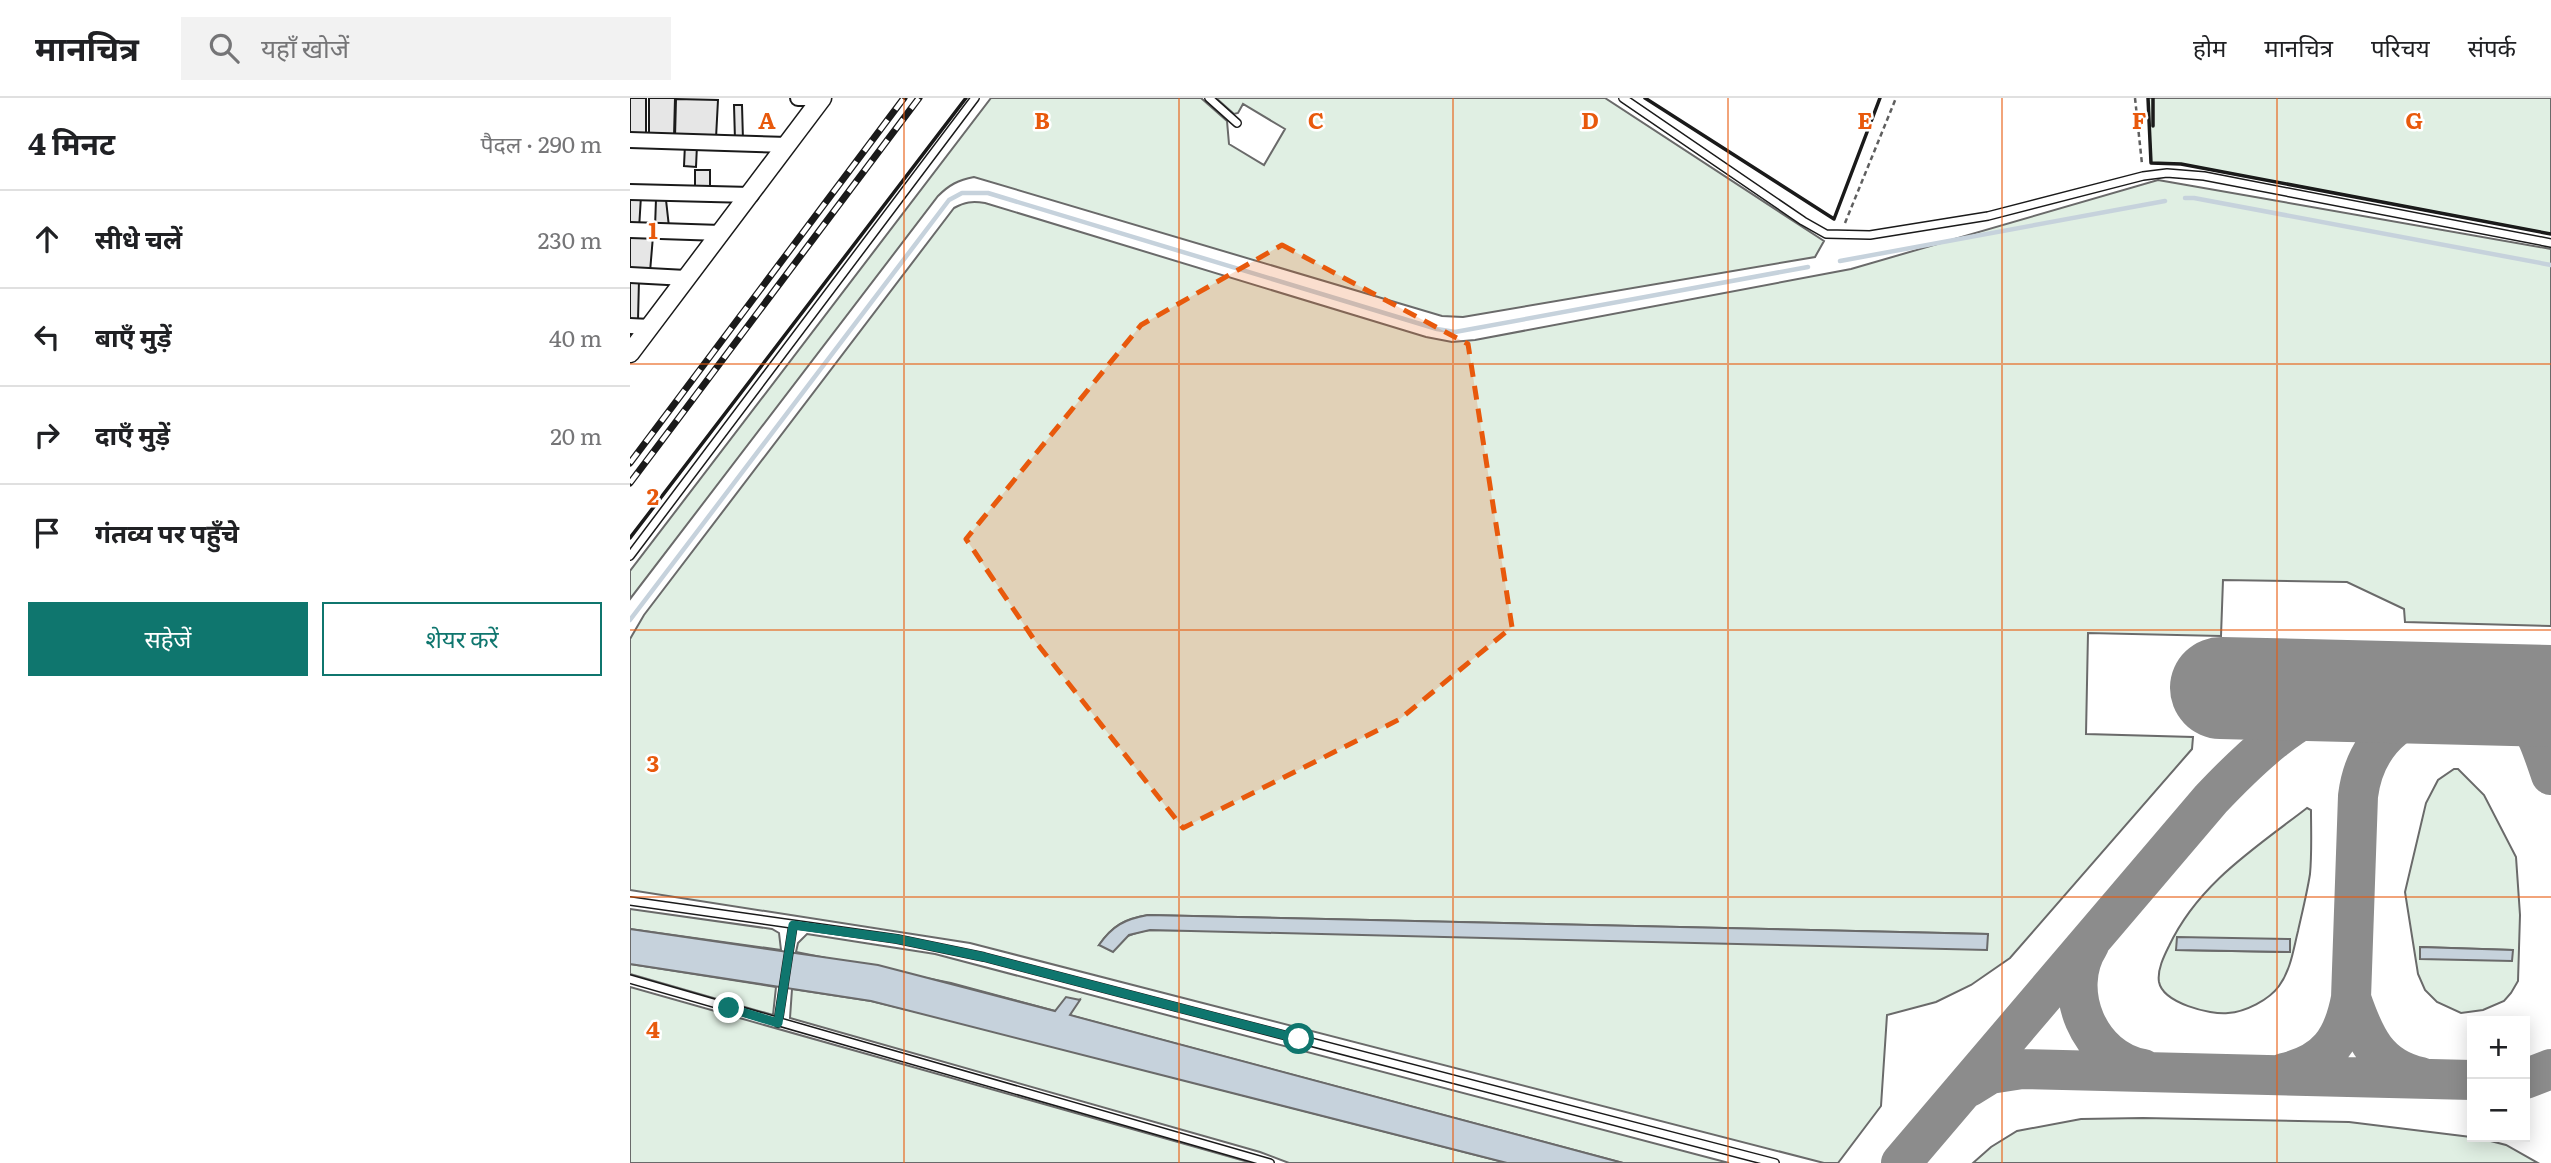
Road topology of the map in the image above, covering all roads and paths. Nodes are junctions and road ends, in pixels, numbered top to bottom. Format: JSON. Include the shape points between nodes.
{"nodes":[{"id":1,"x":798,"y":98,"type":"edge"},
{"id":2,"x":822,"y":98,"type":"edge"},
{"id":3,"x":975,"y":98,"type":"edge"},
{"id":4,"x":1209,"y":98,"type":"edge"},
{"id":5,"x":1623,"y":98,"type":"edge"},
{"id":6,"x":1896,"y":98,"type":"edge"},
{"id":7,"x":2135,"y":98,"type":"edge"},
{"id":8,"x":1237,"y":123,"type":"dead end"},
{"id":9,"x":630,"y":140,"type":"edge"},
{"id":10,"x":788,"y":145,"type":"junction"},
{"id":11,"x":2143,"y":176,"type":"junction"},
{"id":12,"x":630,"y":192,"type":"edge"},
{"id":13,"x":751,"y":195,"type":"junction"},
{"id":14,"x":630,"y":230,"type":"edge"},
{"id":15,"x":721,"y":233,"type":"junction"},
{"id":16,"x":1840,"y":236,"type":"junction"},
{"id":17,"x":2551,"y":243,"type":"edge"},
{"id":18,"x":630,"y":275,"type":"edge"},
{"id":19,"x":686,"y":278,"type":"junction"},
{"id":20,"x":630,"y":326,"type":"edge"},
{"id":21,"x":650,"y":327,"type":"junction"},
{"id":22,"x":630,"y":353,"type":"edge"},
{"id":23,"x":630,"y":556,"type":"edge"},
{"id":24,"x":630,"y":901,"type":"edge"},
{"id":25,"x":793,"y":925,"type":"junction"},
{"id":26,"x":630,"y":979,"type":"edge"},
{"id":27,"x":778,"y":1023,"type":"junction"},
{"id":28,"x":1270,"y":1163,"type":"edge"},
{"id":29,"x":1775,"y":1163,"type":"edge"}],
"edges":[{"from":1,"to":2,"type":"street"},
{"from":2,"to":10,"type":"street"},
{"from":3,"to":23,"type":"lane"},
{"from":4,"to":8,"type":"lane"},
{"from":5,"to":16,"type":"lane","via":[[1802,221]]},
{"from":6,"to":16,"type":"path"},
{"from":7,"to":11,"type":"path"},
{"from":9,"to":10,"type":"street"},
{"from":10,"to":13,"type":"street"},
{"from":11,"to":16,"type":"lane","via":[[1988,216],[1883,234]]},
{"from":11,"to":17,"type":"lane","via":[[2204,176]]},
{"from":12,"to":13,"type":"street"},
{"from":13,"to":15,"type":"street"},
{"from":14,"to":15,"type":"street"},
{"from":15,"to":19,"type":"street"},
{"from":18,"to":19,"type":"street"},
{"from":19,"to":21,"type":"street"},
{"from":20,"to":21,"type":"street"},
{"from":21,"to":22,"type":"street"},
{"from":24,"to":25,"type":"lane"},
{"from":25,"to":27,"type":"lane"},
{"from":25,"to":29,"type":"lane","via":[[984,957]]},
{"from":26,"to":27,"type":"lane"},
{"from":27,"to":28,"type":"lane"}]}
